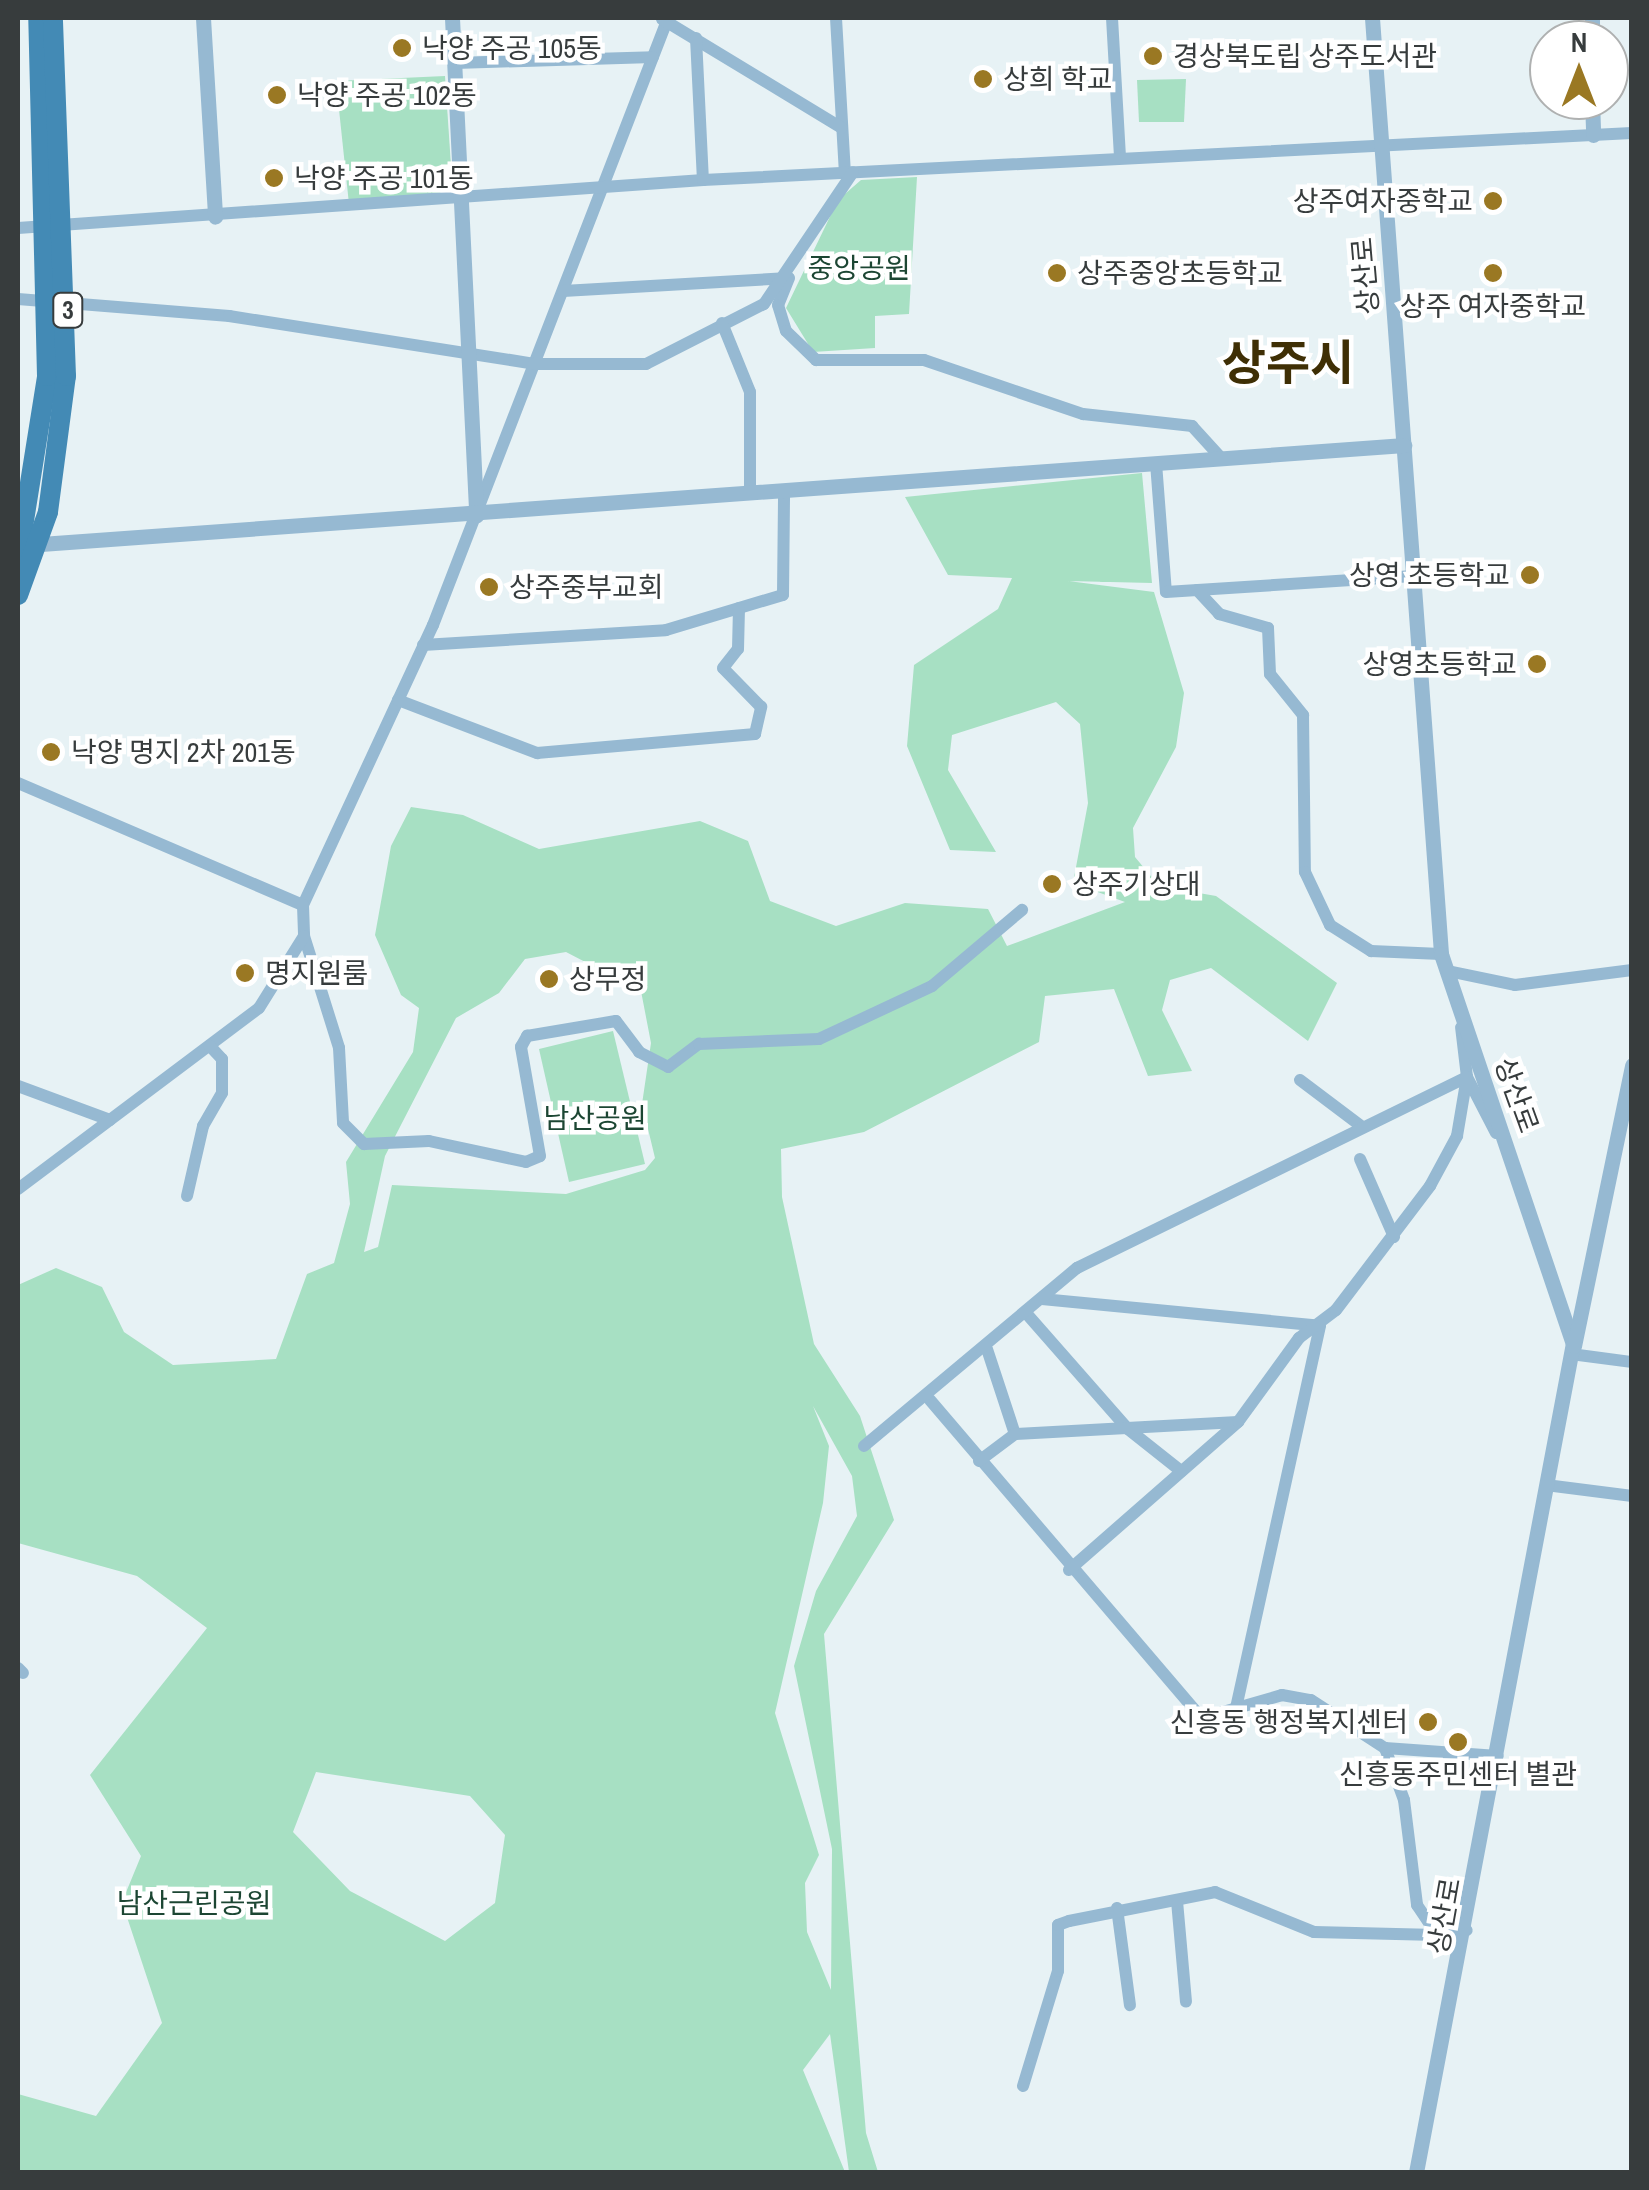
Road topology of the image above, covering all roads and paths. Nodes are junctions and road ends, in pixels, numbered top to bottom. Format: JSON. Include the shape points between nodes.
{"nodes":[{"id":1,"x":38,"y":18,"type":"edge"},
{"id":2,"x":53,"y":18,"type":"edge"},
{"id":3,"x":203,"y":18,"type":"edge"},
{"id":4,"x":452,"y":18,"type":"edge"},
{"id":5,"x":836,"y":18,"type":"edge"},
{"id":6,"x":1112,"y":18,"type":"edge"},
{"id":7,"x":1372,"y":18,"type":"edge"},
{"id":8,"x":665,"y":19,"type":"edge"},
{"id":9,"x":696,"y":38,"type":"junction"},
{"id":10,"x":653,"y":57,"type":"junction"},
{"id":11,"x":454,"y":64,"type":"junction"},
{"id":12,"x":1593,"y":120,"type":"edge"},
{"id":13,"x":842,"y":128,"type":"junction"},
{"id":14,"x":1632,"y":133,"type":"edge"},
{"id":15,"x":1593,"y":135,"type":"junction"},
{"id":16,"x":1380,"y":147,"type":"junction"},
{"id":17,"x":1120,"y":158,"type":"junction"},
{"id":18,"x":849,"y":172,"type":"junction"},
{"id":19,"x":703,"y":180,"type":"junction"},
{"id":20,"x":606,"y":186,"type":"junction"},
{"id":21,"x":462,"y":200,"type":"junction"},
{"id":22,"x":214,"y":217,"type":"junction"},
{"id":23,"x":54,"y":225,"type":"junction"},
{"id":24,"x":18,"y":228,"type":"edge"},
{"id":25,"x":789,"y":278,"type":"junction"},
{"id":26,"x":563,"y":291,"type":"junction"},
{"id":27,"x":18,"y":299,"type":"edge"},
{"id":28,"x":58,"y":300,"type":"junction"},
{"id":29,"x":722,"y":323,"type":"junction"},
{"id":30,"x":470,"y":356,"type":"junction"},
{"id":31,"x":534,"y":364,"type":"junction"},
{"id":32,"x":1404,"y":445,"type":"junction"},
{"id":33,"x":1222,"y":459,"type":"junction"},
{"id":34,"x":1156,"y":463,"type":"junction"},
{"id":35,"x":784,"y":491,"type":"junction"},
{"id":36,"x":750,"y":494,"type":"junction"},
{"id":37,"x":23,"y":508,"type":"edge"},
{"id":38,"x":476,"y":515,"type":"junction"},
{"id":39,"x":24,"y":549,"type":"edge"},
{"id":40,"x":1412,"y":576,"type":"junction"},
{"id":41,"x":1197,"y":590,"type":"junction"},
{"id":42,"x":18,"y":595,"type":"edge"},
{"id":43,"x":739,"y":608,"type":"junction"},
{"id":44,"x":424,"y":645,"type":"junction"},
{"id":45,"x":398,"y":700,"type":"junction"},
{"id":46,"x":18,"y":783,"type":"edge"},
{"id":47,"x":303,"y":905,"type":"junction"},
{"id":48,"x":1022,"y":910,"type":"dead end"},
{"id":49,"x":304,"y":936,"type":"junction"},
{"id":50,"x":1441,"y":954,"type":"junction"},
{"id":51,"x":1632,"y":970,"type":"edge"},
{"id":52,"x":1448,"y":971,"type":"junction"},
{"id":53,"x":1459,"y":1009,"type":"junction"},
{"id":54,"x":210,"y":1046,"type":"junction"},
{"id":55,"x":1632,"y":1065,"type":"edge"},
{"id":56,"x":1467,"y":1078,"type":"junction"},
{"id":57,"x":1300,"y":1080,"type":"dead end"},
{"id":58,"x":18,"y":1086,"type":"edge"},
{"id":59,"x":110,"y":1120,"type":"junction"},
{"id":60,"x":1361,"y":1126,"type":"junction"},
{"id":61,"x":1360,"y":1159,"type":"dead end"},
{"id":62,"x":1521,"y":1180,"type":"junction"},
{"id":63,"x":18,"y":1189,"type":"edge"},
{"id":64,"x":187,"y":1196,"type":"dead end"},
{"id":65,"x":1394,"y":1237,"type":"junction"},
{"id":66,"x":1042,"y":1299,"type":"junction"},
{"id":67,"x":1026,"y":1313,"type":"junction"},
{"id":68,"x":1320,"y":1326,"type":"junction"},
{"id":69,"x":986,"y":1349,"type":"junction"},
{"id":70,"x":1572,"y":1354,"type":"junction"},
{"id":71,"x":1632,"y":1362,"type":"edge"},
{"id":72,"x":930,"y":1400,"type":"junction"},
{"id":73,"x":1238,"y":1422,"type":"junction"},
{"id":74,"x":1130,"y":1431,"type":"junction"},
{"id":75,"x":1015,"y":1434,"type":"junction"},
{"id":76,"x":864,"y":1446,"type":"dead end"},
{"id":77,"x":979,"y":1462,"type":"junction"},
{"id":78,"x":1182,"y":1471,"type":"junction"},
{"id":79,"x":1546,"y":1485,"type":"junction"},
{"id":80,"x":1632,"y":1496,"type":"edge"},
{"id":81,"x":1069,"y":1570,"type":"junction"},
{"id":82,"x":1235,"y":1712,"type":"junction"},
{"id":83,"x":1385,"y":1748,"type":"junction"},
{"id":84,"x":1498,"y":1756,"type":"junction"},
{"id":85,"x":1176,"y":1901,"type":"junction"},
{"id":86,"x":1118,"y":1908,"type":"junction"},
{"id":87,"x":1466,"y":1930,"type":"junction"},
{"id":88,"x":1437,"y":1934,"type":"junction"},
{"id":89,"x":1186,"y":2002,"type":"dead end"},
{"id":90,"x":1130,"y":2005,"type":"dead end"},
{"id":91,"x":1022,"y":2086,"type":"dead end"},
{"id":92,"x":1416,"y":2172,"type":"edge"}],
"edges":[{"from":1,"to":23,"type":"main road","number":"3"},
{"from":2,"to":23,"type":"main road","number":"3"},
{"from":3,"to":22,"type":"street"},
{"from":4,"to":11,"type":"street"},
{"from":5,"to":13,"type":"street"},
{"from":6,"to":17,"type":"street"},
{"from":7,"to":16,"type":"street","name":"상산로"},
{"from":8,"to":9,"type":"street"},
{"from":8,"to":10,"type":"street"},
{"from":9,"to":13,"type":"street"},
{"from":9,"to":19,"type":"street"},
{"from":10,"to":11,"type":"street"},
{"from":10,"to":20,"type":"street"},
{"from":11,"to":21,"type":"street"},
{"from":12,"to":15,"type":"street"},
{"from":13,"to":18,"type":"street"},
{"from":14,"to":15,"type":"street"},
{"from":15,"to":16,"type":"street"},
{"from":16,"to":17,"type":"street"},
{"from":16,"to":32,"type":"street","name":"상산로"},
{"from":17,"to":18,"type":"street"},
{"from":18,"to":19,"type":"street"},
{"from":18,"to":25,"type":"street"},
{"from":19,"to":20,"type":"street"},
{"from":20,"to":21,"type":"street"},
{"from":20,"to":26,"type":"street"},
{"from":21,"to":22,"type":"street"},
{"from":21,"to":30,"type":"street"},
{"from":22,"to":23,"type":"street"},
{"from":23,"to":24,"type":"street"},
{"from":23,"to":28,"type":"main road","number":"3"},
{"from":25,"to":26,"type":"street"},
{"from":25,"to":29,"type":"street","via":[[764,304]]},
{"from":25,"to":33,"type":"street","via":[[778,305],[786,330],[816,360],[924,360],[1083,414],[1192,426]]},
{"from":26,"to":31,"type":"street"},
{"from":27,"to":28,"type":"street"},
{"from":28,"to":30,"type":"street"},
{"from":28,"to":37,"type":"main road","number":"3"},
{"from":28,"to":39,"type":"main road","number":"3","via":[[60,432]]},
{"from":29,"to":31,"type":"street","via":[[646,364]]},
{"from":29,"to":36,"type":"street","via":[[750,392]]},
{"from":30,"to":31,"type":"street"},
{"from":30,"to":38,"type":"street"},
{"from":31,"to":38,"type":"street"},
{"from":32,"to":33,"type":"street"},
{"from":32,"to":40,"type":"street","name":"상산로"},
{"from":33,"to":34,"type":"street"},
{"from":34,"to":35,"type":"street"},
{"from":34,"to":41,"type":"street","via":[[1166,592]]},
{"from":35,"to":36,"type":"street"},
{"from":35,"to":43,"type":"street","via":[[783,596]]},
{"from":36,"to":38,"type":"street"},
{"from":37,"to":39,"type":"main road","number":"3"},
{"from":38,"to":39,"type":"street"},
{"from":38,"to":44,"type":"street"},
{"from":39,"to":42,"type":"main road","number":"3"},
{"from":40,"to":41,"type":"street"},
{"from":40,"to":50,"type":"street","name":"상산로"},
{"from":41,"to":50,"type":"street","via":[[1219,614],[1268,628],[1270,674],[1303,715],[1304,872],[1330,925],[1371,951]]},
{"from":43,"to":44,"type":"street","via":[[666,630]]},
{"from":43,"to":45,"type":"street","via":[[738,649],[723,668],[761,707],[755,734],[537,753]]},
{"from":44,"to":45,"type":"street"},
{"from":45,"to":47,"type":"street"},
{"from":46,"to":47,"type":"street"},
{"from":47,"to":49,"type":"street"},
{"from":48,"to":49,"type":"street","via":[[932,986],[819,1039],[699,1044],[668,1068],[639,1052],[616,1021],[528,1036],[521,1047],[540,1156],[526,1162],[429,1141],[364,1144],[349,1132],[334,1018]]},
{"from":49,"to":54,"type":"street","via":[[274,990]]},
{"from":50,"to":52,"type":"street","name":"상산로"},
{"from":51,"to":52,"type":"street","via":[[1515,985]]},
{"from":52,"to":53,"type":"street","name":"상산로"},
{"from":53,"to":56,"type":"street"},
{"from":53,"to":62,"type":"street","name":"상산로"},
{"from":54,"to":59,"type":"street"},
{"from":54,"to":64,"type":"street","via":[[222,1059],[222,1093],[203,1126]]},
{"from":55,"to":70,"type":"street"},
{"from":56,"to":60,"type":"street"},
{"from":56,"to":62,"type":"street"},
{"from":56,"to":65,"type":"street","via":[[1457,1136]]},
{"from":57,"to":60,"type":"street"},
{"from":58,"to":59,"type":"street"},
{"from":59,"to":63,"type":"street"},
{"from":60,"to":66,"type":"street","via":[[1183,1210],[1078,1268]]},
{"from":61,"to":65,"type":"street"},
{"from":62,"to":70,"type":"street","name":"상산로"},
{"from":65,"to":68,"type":"street"},
{"from":66,"to":67,"type":"street"},
{"from":66,"to":68,"type":"street"},
{"from":67,"to":69,"type":"street"},
{"from":67,"to":74,"type":"street"},
{"from":68,"to":73,"type":"street","via":[[1299,1338]]},
{"from":68,"to":82,"type":"street"},
{"from":69,"to":72,"type":"street"},
{"from":69,"to":75,"type":"street"},
{"from":70,"to":71,"type":"street"},
{"from":70,"to":79,"type":"street","name":"상산로"},
{"from":72,"to":76,"type":"street"},
{"from":72,"to":77,"type":"street"},
{"from":73,"to":74,"type":"street"},
{"from":73,"to":78,"type":"street"},
{"from":74,"to":75,"type":"street"},
{"from":74,"to":78,"type":"street"},
{"from":75,"to":77,"type":"street"},
{"from":77,"to":81,"type":"street"},
{"from":78,"to":81,"type":"street"},
{"from":79,"to":80,"type":"street"},
{"from":79,"to":84,"type":"street","name":"상산로"},
{"from":81,"to":82,"type":"street","via":[[1202,1718]]},
{"from":82,"to":83,"type":"street","via":[[1282,1696],[1311,1700]]},
{"from":83,"to":84,"type":"street"},
{"from":83,"to":88,"type":"street","via":[[1404,1800],[1417,1905]]},
{"from":84,"to":87,"type":"street","name":"상산로"},
{"from":85,"to":86,"type":"street"},
{"from":85,"to":88,"type":"street","via":[[1215,1892],[1314,1932]]},
{"from":85,"to":89,"type":"street"},
{"from":86,"to":90,"type":"street"},
{"from":86,"to":91,"type":"street","via":[[1058,1925],[1058,1971]]},
{"from":87,"to":88,"type":"street"},
{"from":87,"to":92,"type":"street","name":"상산로"}]}
